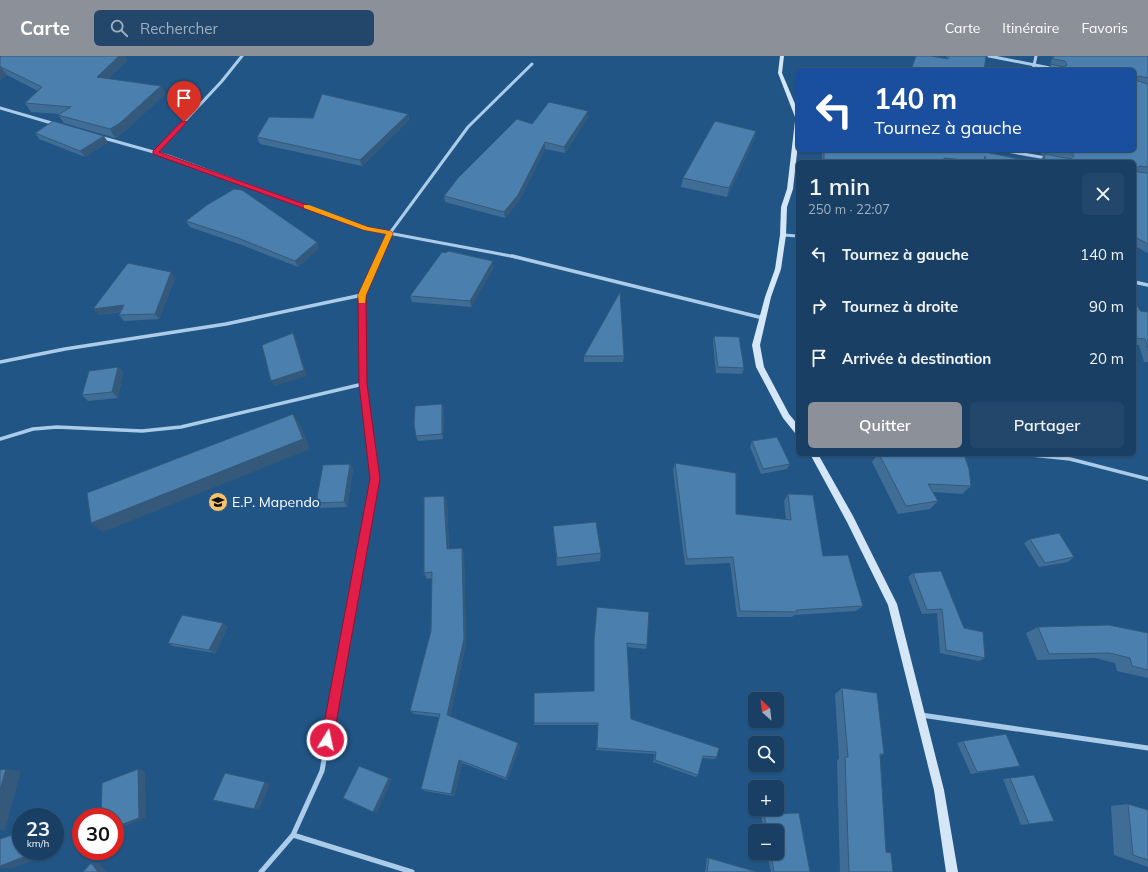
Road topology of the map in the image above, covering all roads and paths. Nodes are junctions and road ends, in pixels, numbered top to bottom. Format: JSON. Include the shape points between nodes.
{"nodes":[{"id":1,"x":242,"y":56,"type":"edge"},
{"id":2,"x":782,"y":56,"type":"edge"},
{"id":3,"x":990,"y":56,"type":"edge"},
{"id":4,"x":1036,"y":56,"type":"edge"},
{"id":5,"x":532,"y":64,"type":"dead end"},
{"id":6,"x":1033,"y":64,"type":"junction"},
{"id":7,"x":1033,"y":68,"type":"edge"},
{"id":8,"x":1051,"y":68,"type":"edge"},
{"id":9,"x":0,"y":108,"type":"edge"},
{"id":10,"x":796,"y":112,"type":"edge"},
{"id":11,"x":59,"y":125,"type":"edge"},
{"id":12,"x":96,"y":136,"type":"edge"},
{"id":13,"x":796,"y":138,"type":"edge"},
{"id":14,"x":1025,"y":152,"type":"edge"},
{"id":15,"x":155,"y":153,"type":"junction"},
{"id":16,"x":1053,"y":159,"type":"edge"},
{"id":17,"x":390,"y":233,"type":"junction"},
{"id":18,"x":783,"y":235,"type":"junction"},
{"id":19,"x":796,"y":236,"type":"edge"},
{"id":20,"x":1136,"y":282,"type":"edge"},
{"id":21,"x":1148,"y":285,"type":"edge"},
{"id":22,"x":362,"y":295,"type":"junction"},
{"id":23,"x":763,"y":318,"type":"junction"},
{"id":24,"x":0,"y":362,"type":"edge"},
{"id":25,"x":363,"y":384,"type":"junction"},
{"id":26,"x":796,"y":429,"type":"edge"},
{"id":27,"x":0,"y":439,"type":"edge"},
{"id":28,"x":815,"y":456,"type":"edge"},
{"id":29,"x":1041,"y":456,"type":"edge"},
{"id":30,"x":1148,"y":479,"type":"edge"},
{"id":31,"x":921,"y":715,"type":"junction"},
{"id":32,"x":1148,"y":748,"type":"edge"},
{"id":33,"x":293,"y":835,"type":"junction"},
{"id":34,"x":261,"y":872,"type":"edge"},
{"id":35,"x":412,"y":872,"type":"edge"},
{"id":36,"x":952,"y":872,"type":"edge"}],
"edges":[{"from":1,"to":15,"type":"street"},
{"from":2,"to":10,"type":"street","via":[[780,73]]},
{"from":3,"to":6,"type":"street"},
{"from":4,"to":6,"type":"street"},
{"from":5,"to":17,"type":"street","via":[[468,127]]},
{"from":6,"to":7,"type":"street"},
{"from":6,"to":8,"type":"street"},
{"from":9,"to":11,"type":"street"},
{"from":12,"to":15,"type":"street"},
{"from":13,"to":18,"type":"street","via":[[790,189],[784,207]]},
{"from":14,"to":16,"type":"street"},
{"from":15,"to":17,"type":"street","via":[[367,229]]},
{"from":17,"to":22,"type":"street"},
{"from":17,"to":23,"type":"street","via":[[502,253]]},
{"from":18,"to":19,"type":"street"},
{"from":18,"to":23,"type":"street","via":[[778,269]]},
{"from":20,"to":21,"type":"street"},
{"from":22,"to":24,"type":"street","via":[[226,324],[65,349]]},
{"from":22,"to":25,"type":"street"},
{"from":23,"to":26,"type":"street","via":[[756,345],[760,367]]},
{"from":25,"to":27,"type":"street","via":[[181,427],[142,431],[57,427],[33,429]]},
{"from":25,"to":33,"type":"street","via":[[375,479],[322,771]]},
{"from":28,"to":31,"type":"street","via":[[892,604]]},
{"from":29,"to":30,"type":"street","via":[[1070,459]]},
{"from":31,"to":32,"type":"street"},
{"from":31,"to":36,"type":"street","via":[[939,790]]},
{"from":33,"to":34,"type":"street"},
{"from":33,"to":35,"type":"street"}]}
